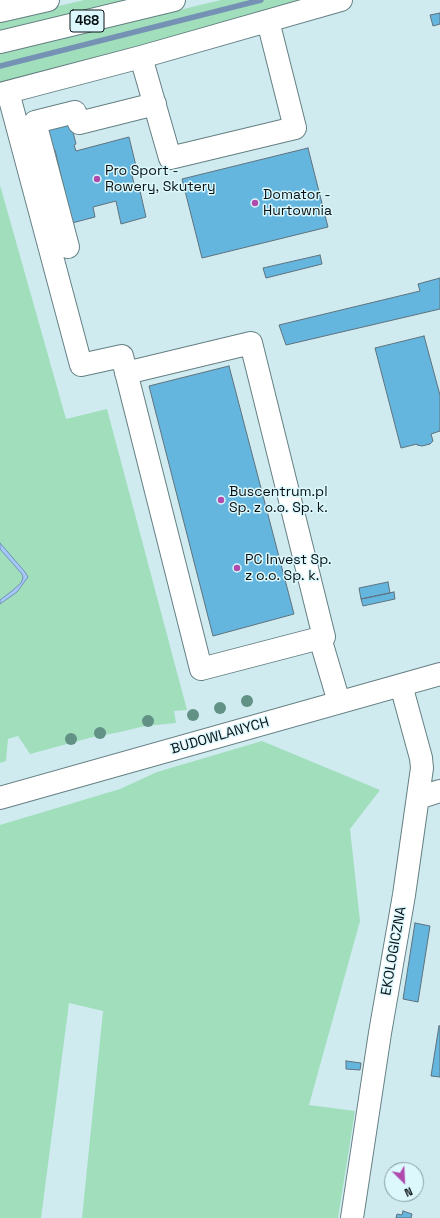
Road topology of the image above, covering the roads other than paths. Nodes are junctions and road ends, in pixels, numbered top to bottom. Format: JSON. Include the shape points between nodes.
{"nodes":[{"id":1,"x":48,"y":0,"type":"edge"},
{"id":2,"x":174,"y":0,"type":"edge"},
{"id":3,"x":341,"y":0,"type":"edge"},
{"id":4,"x":0,"y":12,"type":"edge"},
{"id":5,"x":268,"y":21,"type":"junction"},
{"id":6,"x":0,"y":42,"type":"edge"},
{"id":7,"x":141,"y":57,"type":"junction"},
{"id":8,"x":4,"y":93,"type":"edge"},
{"id":9,"x":155,"y":104,"type":"junction"},
{"id":10,"x":68,"y":247,"type":"dead end"},
{"id":11,"x":126,"y":373,"type":"junction"},
{"id":12,"x":320,"y":638,"type":"junction"},
{"id":13,"x":440,"y":674,"type":"edge"},
{"id":14,"x":401,"y":685,"type":"junction"},
{"id":15,"x":339,"y":702,"type":"junction"},
{"id":16,"x":440,"y":791,"type":"edge"},
{"id":17,"x":0,"y":798,"type":"edge"},
{"id":18,"x":418,"y":798,"type":"junction"},
{"id":19,"x":352,"y":1218,"type":"edge"}],
"edges":[{"from":1,"to":4,"type":"street"},
{"from":2,"to":6,"type":"street","number":"468"},
{"from":3,"to":5,"type":"street"},
{"from":5,"to":7,"type":"street"},
{"from":5,"to":9,"type":"street","via":[[295,128],[170,158]]},
{"from":7,"to":8,"type":"street"},
{"from":7,"to":9,"type":"street"},
{"from":8,"to":11,"type":"street","via":[[81,365],[122,356]]},
{"from":9,"to":10,"type":"street","via":[[79,124],[76,112],[35,122]]},
{"from":11,"to":12,"type":"street","via":[[201,669]]},
{"from":11,"to":12,"type":"street","via":[[251,343],[324,637]]},
{"from":12,"to":15,"type":"street"},
{"from":13,"to":14,"type":"street","name":"BUDOWLANYCH"},
{"from":14,"to":15,"type":"street","name":"BUDOWLANYCH"},
{"from":14,"to":18,"type":"street","name":"EKOLOGICZNA","via":[[421,758]]},
{"from":15,"to":17,"type":"street","name":"BUDOWLANYCH"},
{"from":16,"to":18,"type":"street"},
{"from":18,"to":19,"type":"street","name":"EKOLOGICZNA"}]}
